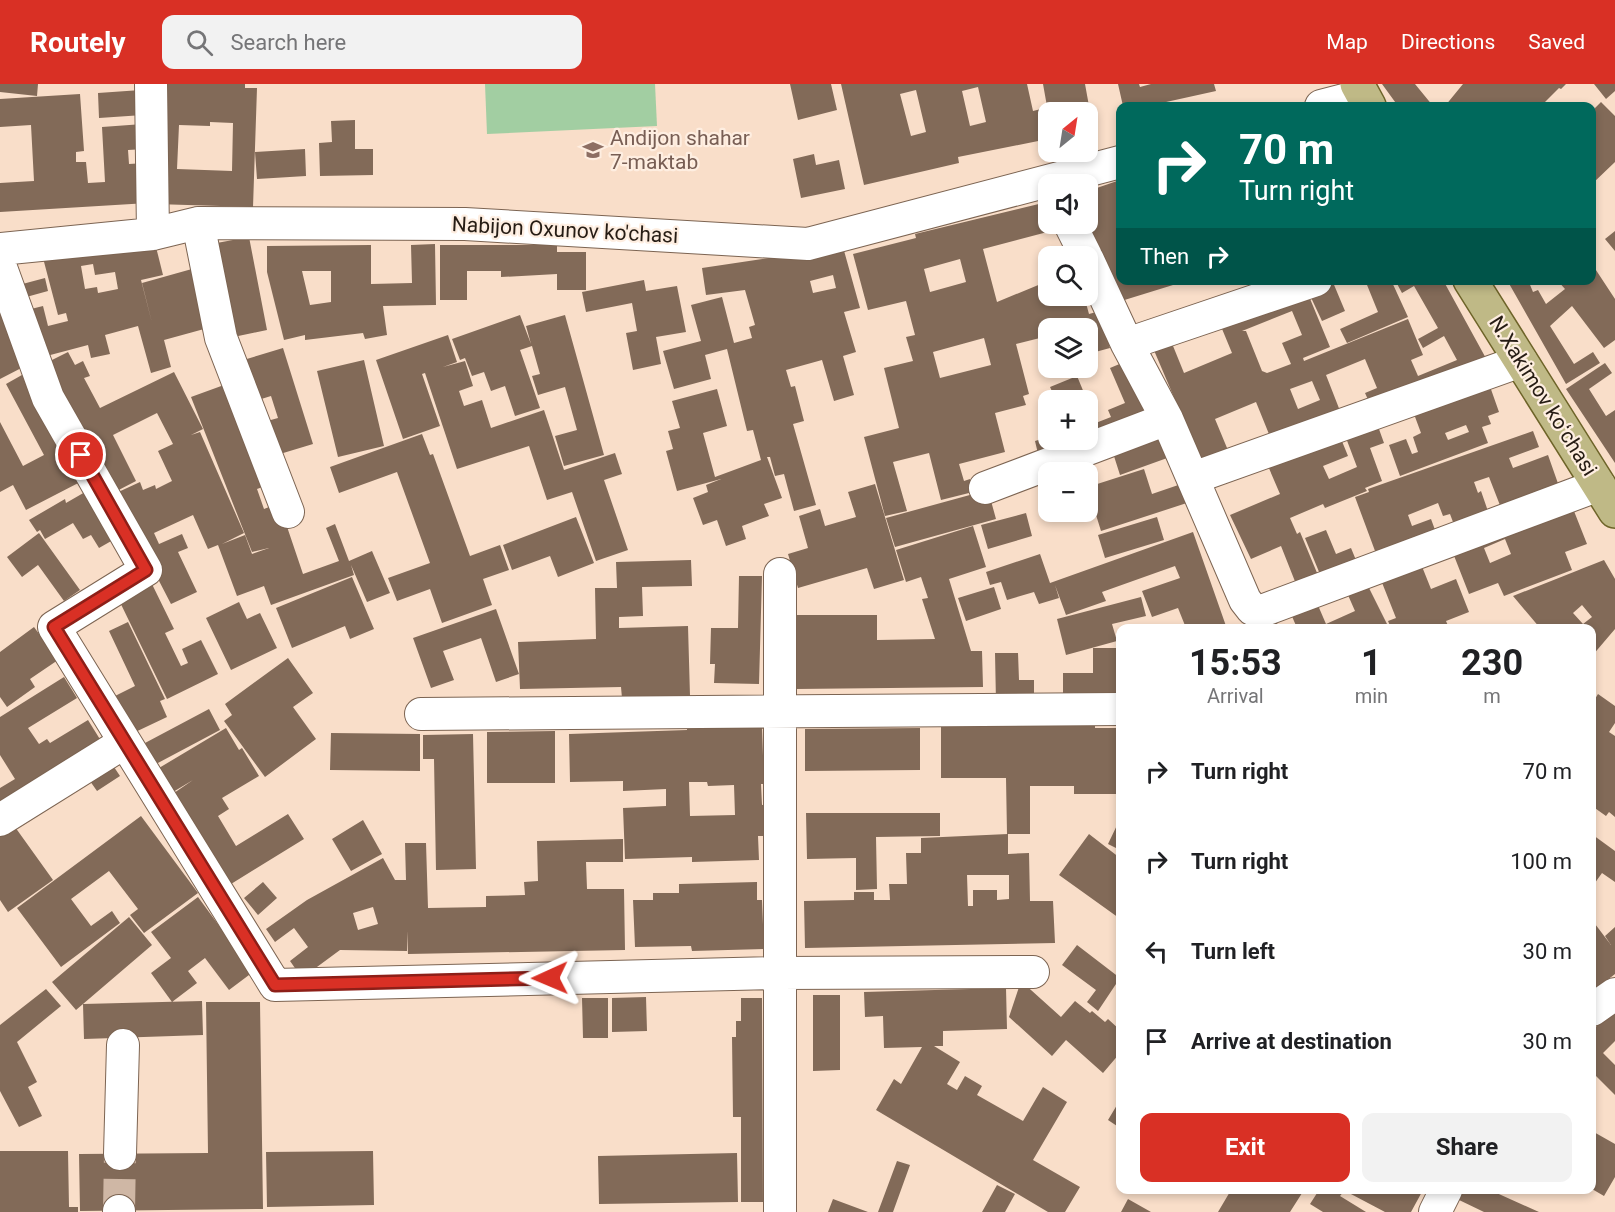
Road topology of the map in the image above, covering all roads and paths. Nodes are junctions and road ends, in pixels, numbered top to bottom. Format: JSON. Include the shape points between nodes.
{"nodes":[{"id":1,"x":151,"y":84,"type":"edge"},
{"id":2,"x":1363,"y":95,"type":"edge"},
{"id":3,"x":1336,"y":102,"type":"edge"},
{"id":4,"x":1116,"y":163,"type":"edge"},
{"id":5,"x":1081,"y":174,"type":"edge"},
{"id":6,"x":1038,"y":186,"type":"edge"},
{"id":7,"x":198,"y":223,"type":"junction"},
{"id":8,"x":153,"y":234,"type":"junction"},
{"id":9,"x":0,"y":249,"type":"edge"},
{"id":10,"x":0,"y":265,"type":"edge"},
{"id":11,"x":1098,"y":282,"type":"edge"},
{"id":12,"x":1301,"y":285,"type":"edge"},
{"id":13,"x":1473,"y":285,"type":"edge"},
{"id":14,"x":1127,"y":344,"type":"junction"},
{"id":15,"x":1521,"y":361,"type":"junction"},
{"id":16,"x":1167,"y":419,"type":"junction"},
{"id":17,"x":1192,"y":478,"type":"junction"},
{"id":18,"x":985,"y":488,"type":"dead end"},
{"id":19,"x":1607,"y":498,"type":"edge"},
{"id":20,"x":288,"y":512,"type":"dead end"},
{"id":21,"x":780,"y":574,"type":"dead end"},
{"id":22,"x":1116,"y":709,"type":"edge"},
{"id":23,"x":780,"y":710,"type":"junction"},
{"id":24,"x":421,"y":714,"type":"dead end"},
{"id":25,"x":125,"y":742,"type":"junction"},
{"id":26,"x":0,"y":820,"type":"edge"},
{"id":27,"x":1033,"y":972,"type":"dead end"},
{"id":28,"x":779,"y":973,"type":"junction"},
{"id":29,"x":1615,"y":994,"type":"edge"},
{"id":30,"x":1596,"y":1008,"type":"edge"},
{"id":31,"x":123,"y":1045,"type":"dead end"},
{"id":32,"x":120,"y":1154,"type":"tunnel mouth"},
{"id":33,"x":1444,"y":1194,"type":"edge"},
{"id":34,"x":780,"y":1212,"type":"edge"},
{"id":35,"x":1435,"y":1212,"type":"edge"}],
"edges":[{"from":1,"to":8,"type":"street"},
{"from":2,"to":3,"type":"street"},
{"from":4,"to":5,"type":"street","name":"Nabijon Oxunov ko'chasi"},
{"from":6,"to":7,"type":"street","name":"Nabijon Oxunov ko'chasi","via":[[808,244],[465,224]]},
{"from":7,"to":8,"type":"street","name":"Nabijon Oxunov ko'chasi"},
{"from":7,"to":20,"type":"street","via":[[221,338]]},
{"from":8,"to":9,"type":"street","name":"Nabijon Oxunov ko'chasi"},
{"from":10,"to":25,"type":"street","via":[[48,398],[146,570],[54,627]]},
{"from":11,"to":14,"type":"street"},
{"from":12,"to":14,"type":"street"},
{"from":13,"to":15,"type":"main road","name":"N.Xakimov koʻchasi"},
{"from":14,"to":16,"type":"street"},
{"from":15,"to":17,"type":"street"},
{"from":15,"to":19,"type":"main road","name":"N.Xakimov koʻchasi"},
{"from":16,"to":17,"type":"street"},
{"from":16,"to":18,"type":"street"},
{"from":17,"to":19,"type":"street","via":[[1245,600],[1260,612]]},
{"from":21,"to":23,"type":"street"},
{"from":22,"to":23,"type":"street"},
{"from":23,"to":24,"type":"street"},
{"from":23,"to":28,"type":"street"},
{"from":25,"to":26,"type":"street"},
{"from":25,"to":28,"type":"street","via":[[275,985]]},
{"from":27,"to":28,"type":"street"},
{"from":28,"to":34,"type":"street"},
{"from":29,"to":30,"type":"street"},
{"from":31,"to":32,"type":"street"},
{"from":33,"to":35,"type":"street"}]}
